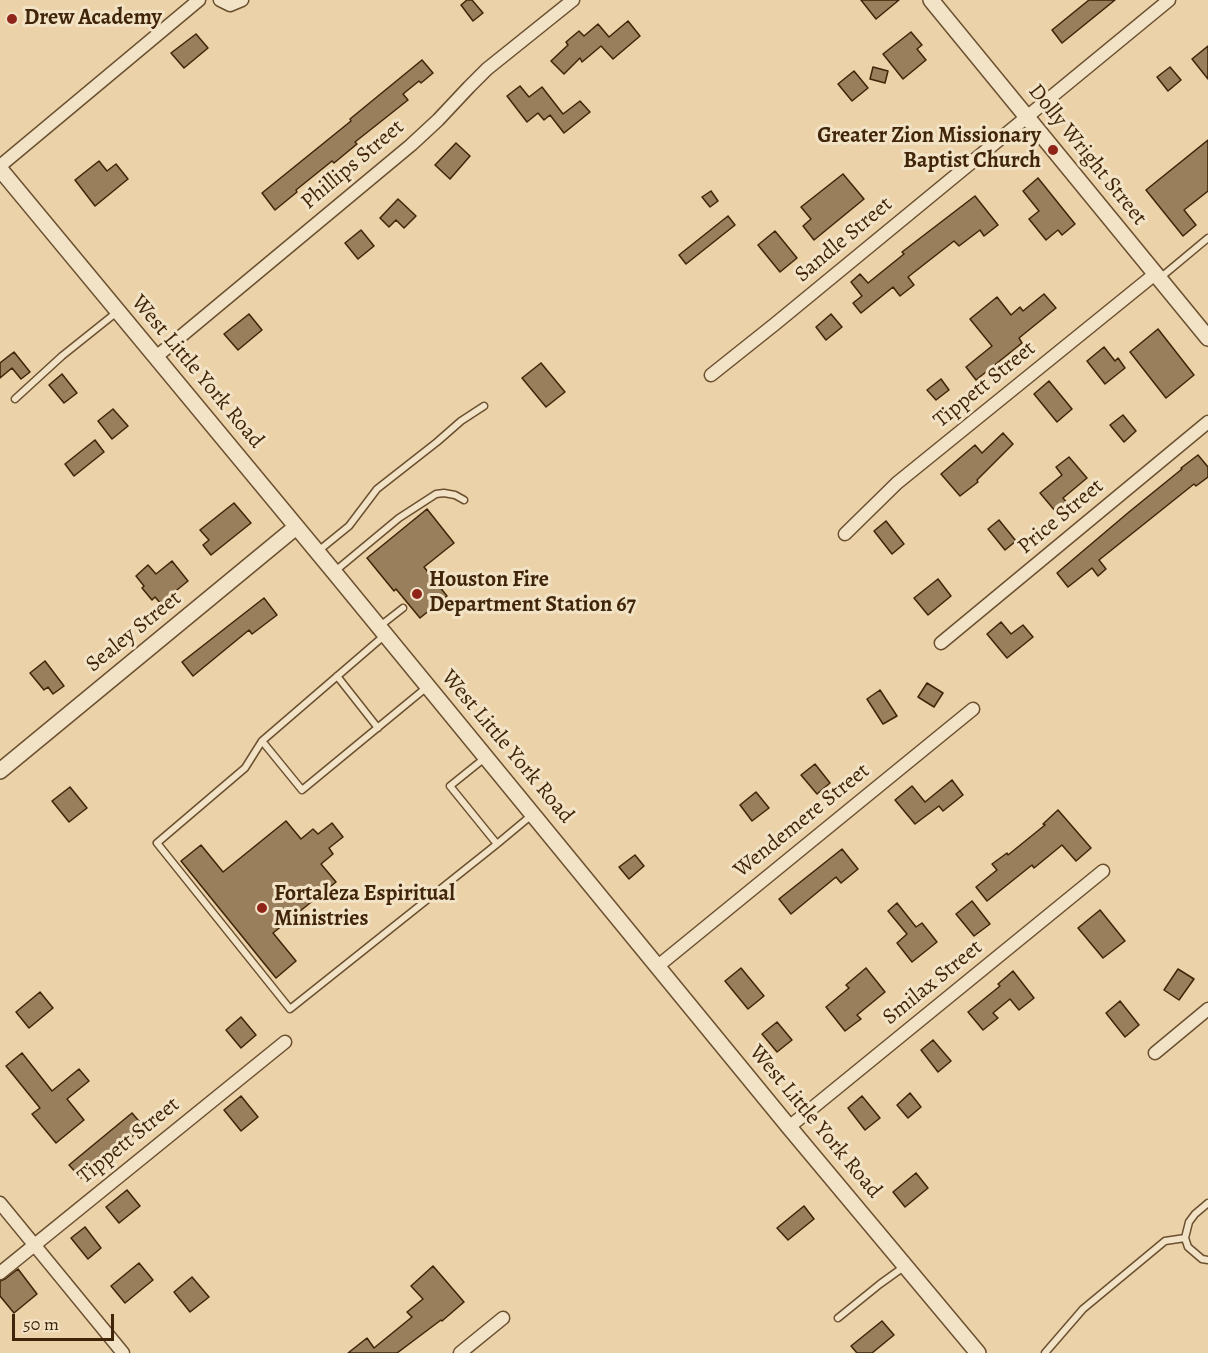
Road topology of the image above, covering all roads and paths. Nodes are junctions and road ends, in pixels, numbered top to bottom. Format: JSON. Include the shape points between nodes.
{"nodes":[{"id":1,"x":199,"y":0,"type":"edge"},
{"id":2,"x":220,"y":0,"type":"edge"},
{"id":3,"x":242,"y":0,"type":"edge"},
{"id":4,"x":573,"y":0,"type":"edge"},
{"id":5,"x":1169,"y":0,"type":"edge"},
{"id":6,"x":937,"y":2,"type":"edge"},
{"id":7,"x":1027,"y":116,"type":"junction"},
{"id":8,"x":0,"y":168,"type":"edge"},
{"id":9,"x":1208,"y":238,"type":"edge"},
{"id":10,"x":1157,"y":276,"type":"junction"},
{"id":11,"x":118,"y":312,"type":"junction"},
{"id":12,"x":1208,"y":338,"type":"edge"},
{"id":13,"x":156,"y":357,"type":"junction"},
{"id":14,"x":711,"y":375,"type":"dead end"},
{"id":15,"x":15,"y":399,"type":"dead end"},
{"id":16,"x":484,"y":406,"type":"dead end"},
{"id":17,"x":1208,"y":422,"type":"edge"},
{"id":18,"x":464,"y":500,"type":"dead end"},
{"id":19,"x":296,"y":527,"type":"junction"},
{"id":20,"x":845,"y":534,"type":"dead end"},
{"id":21,"x":317,"y":553,"type":"junction"},
{"id":22,"x":334,"y":572,"type":"junction"},
{"id":23,"x":402,"y":608,"type":"dead end"},
{"id":24,"x":382,"y":631,"type":"junction"},
{"id":25,"x":941,"y":644,"type":"dead end"},
{"id":26,"x":337,"y":676,"type":"junction"},
{"id":27,"x":428,"y":687,"type":"junction"},
{"id":28,"x":974,"y":709,"type":"dead end"},
{"id":29,"x":378,"y":728,"type":"junction"},
{"id":30,"x":262,"y":741,"type":"junction"},
{"id":31,"x":486,"y":757,"type":"junction"},
{"id":32,"x":0,"y":771,"type":"edge"},
{"id":33,"x":533,"y":814,"type":"junction"},
{"id":34,"x":497,"y":844,"type":"junction"},
{"id":35,"x":1103,"y":871,"type":"dead end"},
{"id":36,"x":658,"y":966,"type":"junction"},
{"id":37,"x":1208,"y":1009,"type":"edge"},
{"id":38,"x":285,"y":1042,"type":"dead end"},
{"id":39,"x":1155,"y":1053,"type":"dead end"},
{"id":40,"x":789,"y":1127,"type":"junction"},
{"id":41,"x":0,"y":1203,"type":"edge"},
{"id":42,"x":1208,"y":1203,"type":"edge"},
{"id":43,"x":1185,"y":1238,"type":"junction"},
{"id":44,"x":34,"y":1245,"type":"junction"},
{"id":45,"x":1208,"y":1260,"type":"edge"},
{"id":46,"x":905,"y":1266,"type":"junction"},
{"id":47,"x":0,"y":1273,"type":"edge"},
{"id":48,"x":503,"y":1318,"type":"dead end"},
{"id":49,"x":838,"y":1318,"type":"dead end"},
{"id":50,"x":123,"y":1353,"type":"edge"},
{"id":51,"x":460,"y":1353,"type":"edge"},
{"id":52,"x":978,"y":1353,"type":"edge"},
{"id":53,"x":1046,"y":1353,"type":"edge"}],
"edges":[{"from":1,"to":8,"type":"street"},
{"from":2,"to":3,"type":"street","via":[[230,5]]},
{"from":4,"to":13,"type":"street","name":"Phillips Street","via":[[487,69],[411,145]]},
{"from":5,"to":7,"type":"street","name":"Sandle Street"},
{"from":6,"to":7,"type":"street","name":"Dolly Wright Street"},
{"from":7,"to":10,"type":"street","name":"Dolly Wright Street"},
{"from":7,"to":14,"type":"street","name":"Sandle Street"},
{"from":8,"to":11,"type":"street","name":"West Little York Road"},
{"from":9,"to":10,"type":"lane"},
{"from":10,"to":12,"type":"street","name":"Dolly Wright Street"},
{"from":10,"to":20,"type":"street","name":"Tippett Street","via":[[897,483]]},
{"from":11,"to":13,"type":"street","name":"West Little York Road"},
{"from":11,"to":15,"type":"lane"},
{"from":13,"to":19,"type":"street","name":"West Little York Road"},
{"from":16,"to":21,"type":"lane","via":[[377,489],[349,526]]},
{"from":17,"to":25,"type":"street","name":"Price Street"},
{"from":18,"to":22,"type":"lane","via":[[455,495],[436,494],[399,518]]},
{"from":19,"to":21,"type":"street","name":"West Little York Road"},
{"from":19,"to":32,"type":"street","name":"Sealey Street"},
{"from":21,"to":22,"type":"street","name":"West Little York Road"},
{"from":22,"to":24,"type":"street","name":"West Little York Road"},
{"from":23,"to":24,"type":"lane"},
{"from":24,"to":26,"type":"lane"},
{"from":24,"to":27,"type":"street","name":"West Little York Road"},
{"from":26,"to":29,"type":"lane"},
{"from":26,"to":30,"type":"lane"},
{"from":27,"to":29,"type":"lane"},
{"from":27,"to":31,"type":"street","name":"West Little York Road"},
{"from":28,"to":36,"type":"street","name":"Wendemere Street"},
{"from":29,"to":30,"type":"lane","via":[[302,790]]},
{"from":30,"to":34,"type":"lane","via":[[245,768],[157,843],[290,1009]]},
{"from":31,"to":33,"type":"street","name":"West Little York Road"},
{"from":31,"to":34,"type":"lane","via":[[450,786]]},
{"from":33,"to":34,"type":"lane"},
{"from":33,"to":36,"type":"street","name":"West Little York Road"},
{"from":35,"to":40,"type":"street","name":"Smilax Street"},
{"from":36,"to":40,"type":"street","name":"West Little York Road"},
{"from":37,"to":39,"type":"street"},
{"from":38,"to":44,"type":"street","name":"Tippett Street"},
{"from":40,"to":46,"type":"street","name":"West Little York Road"},
{"from":41,"to":44,"type":"street"},
{"from":42,"to":43,"type":"lane","via":[[1189,1222]]},
{"from":43,"to":45,"type":"lane","via":[[1188,1247]]},
{"from":43,"to":53,"type":"lane","via":[[1166,1241],[1083,1309]]},
{"from":44,"to":47,"type":"street","name":"Tippett Street"},
{"from":44,"to":50,"type":"street"},
{"from":46,"to":49,"type":"lane"},
{"from":46,"to":52,"type":"street","name":"West Little York Road"},
{"from":48,"to":51,"type":"street"}]}
